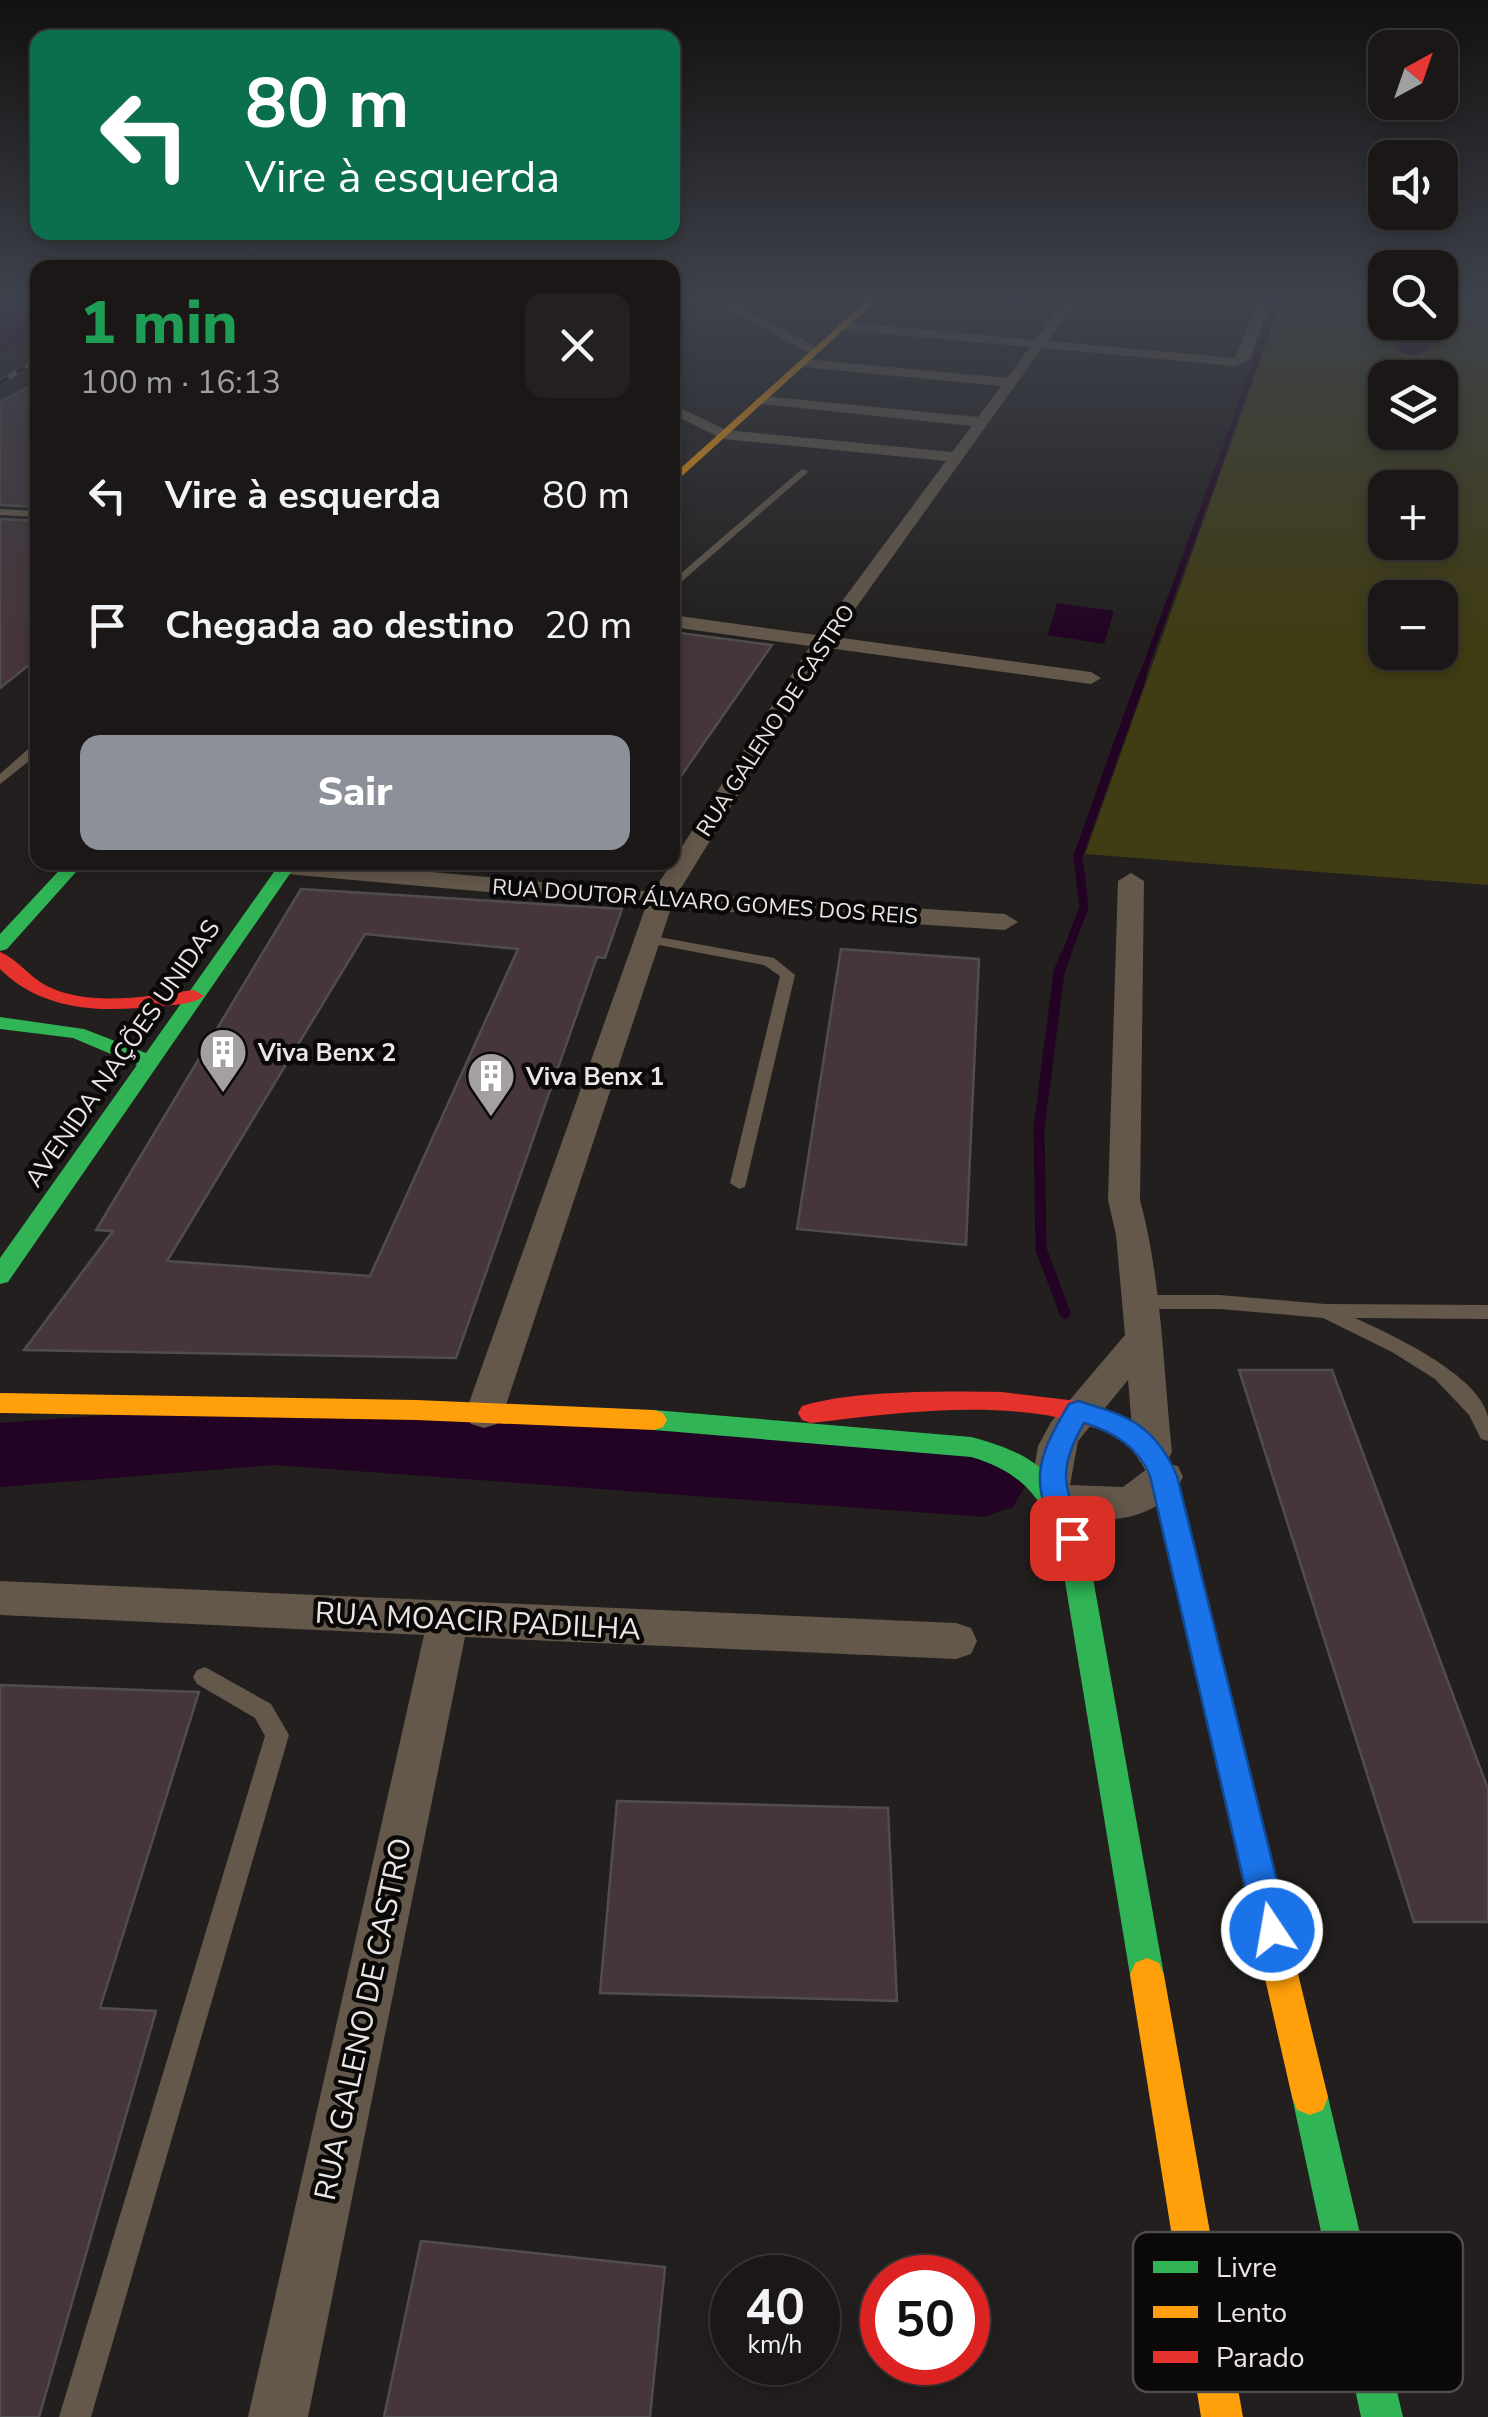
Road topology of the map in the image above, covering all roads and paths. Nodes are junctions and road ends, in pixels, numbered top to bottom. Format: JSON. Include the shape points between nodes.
{"nodes":[{"id":1,"x":751,"y":410,"type":"edge"},
{"id":2,"x":859,"y":410,"type":"edge"},
{"id":3,"x":988,"y":410,"type":"edge"},
{"id":4,"x":680,"y":412,"type":"edge"},
{"id":5,"x":979,"y":422,"type":"junction"},
{"id":6,"x":723,"y":434,"type":"junction"},
{"id":7,"x":954,"y":457,"type":"junction"},
{"id":8,"x":805,"y":471,"type":"dead end"},
{"id":9,"x":680,"y":474,"type":"edge"},
{"id":10,"x":0,"y":512,"type":"edge"},
{"id":11,"x":30,"y":514,"type":"edge"},
{"id":12,"x":680,"y":581,"type":"edge"},
{"id":13,"x":680,"y":622,"type":"edge"},
{"id":14,"x":824,"y":639,"type":"junction"},
{"id":15,"x":1091,"y":678,"type":"dead end"},
{"id":16,"x":30,"y":754,"type":"edge"},
{"id":17,"x":0,"y":780,"type":"edge"},
{"id":18,"x":70,"y":870,"type":"edge"},
{"id":19,"x":284,"y":870,"type":"edge"},
{"id":20,"x":341,"y":870,"type":"edge"},
{"id":21,"x":680,"y":870,"type":"edge"},
{"id":22,"x":680,"y":870,"type":"edge"},
{"id":23,"x":1130,"y":882,"type":"dead end"},
{"id":24,"x":661,"y":900,"type":"junction"},
{"id":25,"x":1005,"y":922,"type":"dead end"},
{"id":26,"x":648,"y":938,"type":"junction"},
{"id":27,"x":0,"y":945,"type":"edge"},
{"id":28,"x":0,"y":958,"type":"edge"},
{"id":29,"x":194,"y":996,"type":"junction"},
{"id":30,"x":0,"y":1024,"type":"edge"},
{"id":31,"x":148,"y":1063,"type":"junction"},
{"id":32,"x":739,"y":1183,"type":"dead end"},
{"id":33,"x":0,"y":1276,"type":"edge"},
{"id":34,"x":1324,"y":1312,"type":"junction"},
{"id":35,"x":1488,"y":1312,"type":"edge"},
{"id":36,"x":1142,"y":1318,"type":"junction"},
{"id":37,"x":0,"y":1403,"type":"edge"},
{"id":38,"x":1078,"y":1411,"type":"junction"},
{"id":39,"x":484,"y":1414,"type":"junction"},
{"id":40,"x":733,"y":1423,"type":"junction"},
{"id":41,"x":1486,"y":1424,"type":"edge"},
{"id":42,"x":1158,"y":1464,"type":"junction"},
{"id":43,"x":1054,"y":1493,"type":"junction"},
{"id":44,"x":0,"y":1598,"type":"edge"},
{"id":45,"x":448,"y":1620,"type":"junction"},
{"id":46,"x":956,"y":1642,"type":"dead end"},
{"id":47,"x":204,"y":1677,"type":"dead end"},
{"id":48,"x":1190,"y":2232,"type":"edge"},
{"id":49,"x":1340,"y":2232,"type":"edge"},
{"id":50,"x":1218,"y":2392,"type":"edge"},
{"id":51,"x":1376,"y":2392,"type":"edge"},
{"id":52,"x":75,"y":2417,"type":"edge"},
{"id":53,"x":278,"y":2417,"type":"edge"},
{"id":54,"x":1222,"y":2417,"type":"edge"},
{"id":55,"x":1382,"y":2417,"type":"edge"}],
"edges":[{"from":1,"to":6,"type":"main road"},
{"from":2,"to":5,"type":"street"},
{"from":3,"to":5,"type":"street","name":"RUA GALENO DE CASTRO"},
{"from":4,"to":6,"type":"street"},
{"from":5,"to":7,"type":"street","name":"RUA GALENO DE CASTRO"},
{"from":6,"to":7,"type":"street"},
{"from":6,"to":9,"type":"main road"},
{"from":7,"to":14,"type":"street","name":"RUA GALENO DE CASTRO"},
{"from":8,"to":12,"type":"lane"},
{"from":10,"to":11,"type":"lane"},
{"from":13,"to":14,"type":"street"},
{"from":14,"to":15,"type":"street"},
{"from":14,"to":22,"type":"street","name":"RUA GALENO DE CASTRO"},
{"from":16,"to":17,"type":"lane"},
{"from":18,"to":27,"type":"main road"},
{"from":19,"to":29,"type":"main road","name":"AVENIDA NAÇÕES UNIDAS"},
{"from":20,"to":24,"type":"street","name":"RUA DOUTOR ÁLVARO GOMES DOS REIS"},
{"from":21,"to":24,"type":"street","name":"RUA GALENO DE CASTRO"},
{"from":23,"to":36,"type":"street","via":[[1124,1200]]},
{"from":24,"to":25,"type":"street","name":"RUA DOUTOR ÁLVARO GOMES DOS REIS"},
{"from":24,"to":26,"type":"street","name":"RUA GALENO DE CASTRO"},
{"from":26,"to":32,"type":"lane","via":[[769,961],[788,974]]},
{"from":26,"to":39,"type":"street","name":"RUA GALENO DE CASTRO"},
{"from":28,"to":29,"type":"main road","via":[[25,986],[53,998],[109,1003]]},
{"from":29,"to":31,"type":"main road","name":"AVENIDA NAÇÕES UNIDAS"},
{"from":30,"to":31,"type":"main road","via":[[85,1031]]},
{"from":31,"to":33,"type":"main road","name":"AVENIDA NAÇÕES UNIDAS"},
{"from":34,"to":35,"type":"lane"},
{"from":34,"to":36,"type":"lane","via":[[1220,1302]]},
{"from":34,"to":41,"type":"lane","via":[[1446,1375]]},
{"from":36,"to":38,"type":"street"},
{"from":36,"to":42,"type":"street"},
{"from":37,"to":39,"type":"main road"},
{"from":38,"to":40,"type":"main road","via":[[870,1405]]},
{"from":38,"to":42,"type":"main road","via":[[1119,1423]]},
{"from":38,"to":43,"type":"street","via":[[1057,1446]]},
{"from":39,"to":40,"type":"main road"},
{"from":40,"to":43,"type":"main road","via":[[1007,1456]]},
{"from":42,"to":43,"type":"street","via":[[1146,1495],[1126,1504]]},
{"from":42,"to":49,"type":"main road"},
{"from":43,"to":48,"type":"main road","via":[[1072,1538]]},
{"from":44,"to":45,"type":"street","name":"RUA MOACIR PADILHA"},
{"from":45,"to":46,"type":"street","name":"RUA MOACIR PADILHA"},
{"from":45,"to":53,"type":"street","name":"RUA GALENO DE CASTRO"},
{"from":47,"to":52,"type":"lane","via":[[263,1711],[278,1735]]},
{"from":50,"to":54,"type":"main road"},
{"from":51,"to":55,"type":"main road"}]}
